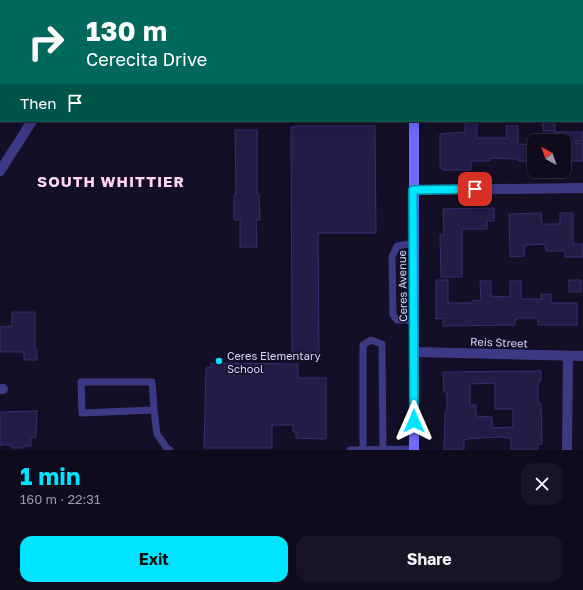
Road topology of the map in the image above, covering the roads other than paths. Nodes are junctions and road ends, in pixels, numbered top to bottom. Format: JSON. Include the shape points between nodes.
{"nodes":[{"id":1,"x":31,"y":122,"type":"edge"},
{"id":2,"x":414,"y":122,"type":"edge"},
{"id":3,"x":0,"y":171,"type":"edge"},
{"id":4,"x":583,"y":188,"type":"edge"},
{"id":5,"x":413,"y":190,"type":"junction"},
{"id":6,"x":414,"y":243,"type":"junction"},
{"id":7,"x":414,"y":320,"type":"junction"},
{"id":8,"x":415,"y":352,"type":"junction"},
{"id":9,"x":568,"y":356,"type":"junction"},
{"id":10,"x":583,"y":356,"type":"edge"},
{"id":11,"x":154,"y":410,"type":"junction"},
{"id":12,"x":170,"y":450,"type":"edge"},
{"id":13,"x":350,"y":450,"type":"edge"},
{"id":14,"x":363,"y":450,"type":"edge"},
{"id":15,"x":383,"y":450,"type":"edge"},
{"id":16,"x":414,"y":450,"type":"edge"},
{"id":17,"x":567,"y":450,"type":"edge"}],
"edges":[{"from":1,"to":3,"type":"street"},
{"from":2,"to":5,"type":"street","name":"Ceres Avenue"},
{"from":4,"to":5,"type":"street"},
{"from":5,"to":6,"type":"street","name":"Ceres Avenue"},
{"from":6,"to":7,"type":"street","name":"Ceres Avenue"},
{"from":6,"to":7,"type":"lane","via":[[397,246],[392,256],[393,315],[397,320]]},
{"from":7,"to":8,"type":"street","name":"Ceres Avenue"},
{"from":8,"to":9,"type":"street","name":"Reis Street"},
{"from":8,"to":16,"type":"street","name":"Ceres Avenue"},
{"from":9,"to":10,"type":"street","name":"Reis Street"},
{"from":9,"to":17,"type":"street"},
{"from":11,"to":11,"type":"lane","via":[[82,413],[80,382],[152,382]]},
{"from":11,"to":12,"type":"lane","via":[[158,434]]},
{"from":13,"to":14,"type":"lane"},
{"from":14,"to":15,"type":"lane"},
{"from":14,"to":15,"type":"lane","via":[[363,345],[371,340],[382,344]]},
{"from":15,"to":16,"type":"lane"}]}
